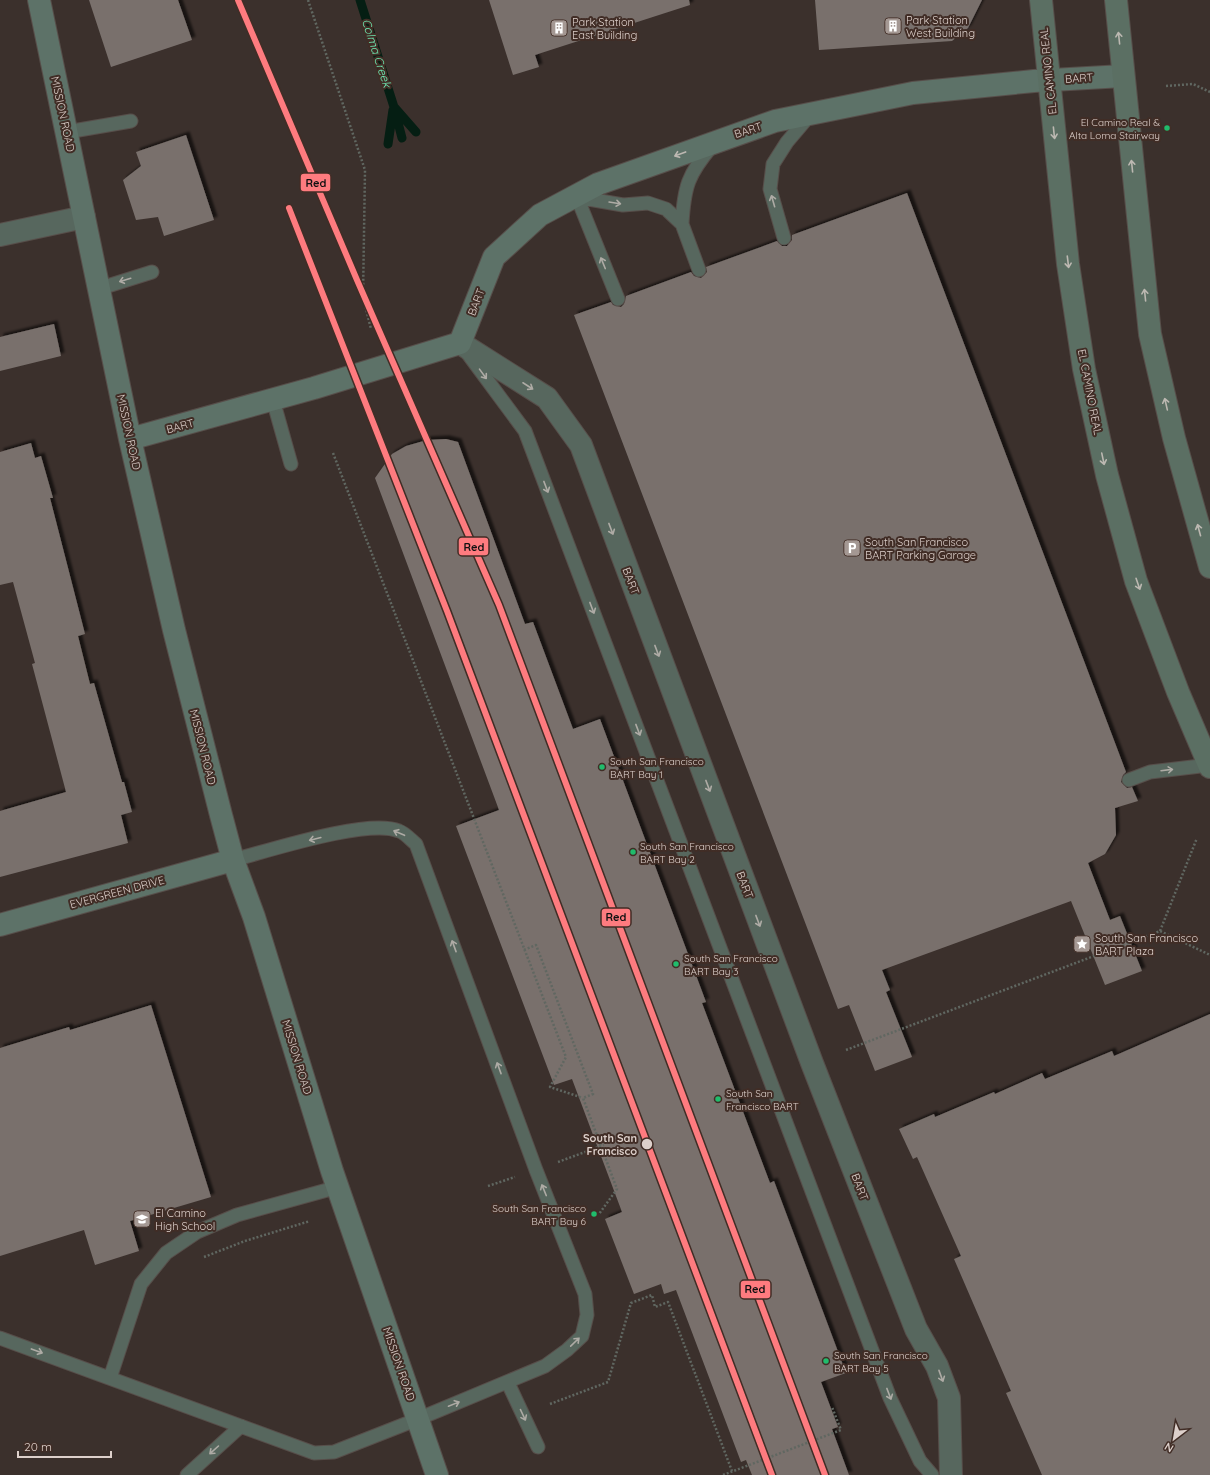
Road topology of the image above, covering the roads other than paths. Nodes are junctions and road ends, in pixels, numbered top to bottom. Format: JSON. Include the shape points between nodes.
{"nodes":[{"id":1,"x":39,"y":0,"type":"edge"},
{"id":2,"x":1041,"y":0,"type":"edge"},
{"id":3,"x":1116,"y":0,"type":"edge"},
{"id":4,"x":1123,"y":76,"type":"junction"},
{"id":5,"x":1049,"y":80,"type":"junction"},
{"id":6,"x":811,"y":114,"type":"junction"},
{"id":7,"x":131,"y":121,"type":"dead end"},
{"id":8,"x":67,"y":132,"type":"junction"},
{"id":9,"x":717,"y":140,"type":"junction"},
{"id":10,"x":577,"y":197,"type":"junction"},
{"id":11,"x":84,"y":217,"type":"junction"},
{"id":12,"x":682,"y":224,"type":"junction"},
{"id":13,"x":0,"y":235,"type":"edge"},
{"id":14,"x":784,"y":238,"type":"dead end"},
{"id":15,"x":699,"y":270,"type":"dead end"},
{"id":16,"x":152,"y":272,"type":"dead end"},
{"id":17,"x":98,"y":288,"type":"junction"},
{"id":18,"x":618,"y":299,"type":"dead end"},
{"id":19,"x":460,"y":343,"type":"junction"},
{"id":20,"x":273,"y":400,"type":"junction"},
{"id":21,"x":130,"y":439,"type":"junction"},
{"id":22,"x":291,"y":464,"type":"dead end"},
{"id":23,"x":1210,"y":567,"type":"edge"},
{"id":24,"x":1210,"y":766,"type":"edge"},
{"id":25,"x":1129,"y":780,"type":"dead end"},
{"id":26,"x":233,"y":860,"type":"junction"},
{"id":27,"x":0,"y":925,"type":"edge"},
{"id":28,"x":338,"y":1187,"type":"junction"},
{"id":29,"x":0,"y":1338,"type":"edge"},
{"id":30,"x":110,"y":1378,"type":"junction"},
{"id":31,"x":508,"y":1383,"type":"junction"},
{"id":32,"x":418,"y":1419,"type":"junction"},
{"id":33,"x":241,"y":1426,"type":"junction"},
{"id":34,"x":538,"y":1447,"type":"dead end"},
{"id":35,"x":187,"y":1475,"type":"edge"},
{"id":36,"x":436,"y":1475,"type":"edge"},
{"id":37,"x":932,"y":1475,"type":"edge"},
{"id":38,"x":951,"y":1475,"type":"edge"}],
"edges":[{"from":1,"to":8,"type":"main road","name":"MISSION ROAD"},
{"from":2,"to":5,"type":"main road","name":"EL CAMINO REAL"},
{"from":4,"to":3,"type":"main road","one_way":true},
{"from":4,"to":5,"type":"main road","name":"BART"},
{"from":23,"to":4,"type":"main road","one_way":true,"via":[[1174,438],[1150,334]]},
{"from":5,"to":6,"type":"main road","name":"BART","via":[[913,93]]},
{"from":5,"to":24,"type":"main road","name":"EL CAMINO REAL","one_way":true,"via":[[1069,271],[1084,369],[1107,475],[1136,581],[1178,692]]},
{"from":6,"to":9,"type":"main road","name":"BART","via":[[774,121]]},
{"from":14,"to":6,"type":"lane","one_way":true,"via":[[770,189],[773,164],[787,142]]},
{"from":7,"to":8,"type":"lane"},
{"from":8,"to":11,"type":"main road","name":"MISSION ROAD"},
{"from":9,"to":10,"type":"main road","name":"BART","one_way":true,"via":[[598,184]]},
{"from":9,"to":12,"type":"lane","via":[[696,165],[683,195]]},
{"from":10,"to":12,"type":"lane","one_way":true,"via":[[623,205],[648,203],[666,209]]},
{"from":18,"to":10,"type":"lane","one_way":true},
{"from":10,"to":19,"type":"main road","name":"BART","via":[[540,215],[494,257]]},
{"from":11,"to":13,"type":"street"},
{"from":11,"to":17,"type":"main road","name":"MISSION ROAD"},
{"from":12,"to":15,"type":"lane"},
{"from":16,"to":17,"type":"lane","one_way":true},
{"from":17,"to":21,"type":"main road","name":"MISSION ROAD"},
{"from":19,"to":20,"type":"main road","name":"BART"},
{"from":19,"to":37,"type":"lane","one_way":true,"via":[[525,431],[890,1398],[920,1461]]},
{"from":19,"to":38,"type":"street","name":"BART","one_way":true,"via":[[547,398],[581,445],[812,1063],[916,1329],[937,1366],[949,1398]]},
{"from":20,"to":21,"type":"main road","name":"BART"},
{"from":20,"to":22,"type":"lane"},
{"from":21,"to":26,"type":"main road","name":"MISSION ROAD","via":[[195,715]]},
{"from":25,"to":24,"type":"lane","one_way":true,"via":[[1150,772]]},
{"from":26,"to":27,"type":"main road","name":"EVERGREEN DRIVE"},
{"from":26,"to":28,"type":"main road","name":"MISSION ROAD","via":[[254,917]]},
{"from":31,"to":26,"type":"lane","one_way":true,"via":[[545,1366],[582,1336],[587,1315],[585,1294],[536,1170],[416,844],[398,831],[353,829]]},
{"from":28,"to":30,"type":"lane","via":[[237,1215],[197,1232],[166,1254],[141,1284]]},
{"from":28,"to":32,"type":"main road","name":"MISSION ROAD"},
{"from":29,"to":30,"type":"lane","one_way":true},
{"from":30,"to":33,"type":"lane"},
{"from":32,"to":31,"type":"lane","one_way":true},
{"from":31,"to":34,"type":"lane","one_way":true},
{"from":32,"to":33,"type":"lane","via":[[334,1452],[314,1453]]},
{"from":32,"to":36,"type":"main road","name":"MISSION ROAD"},
{"from":33,"to":35,"type":"lane","one_way":true}]}
